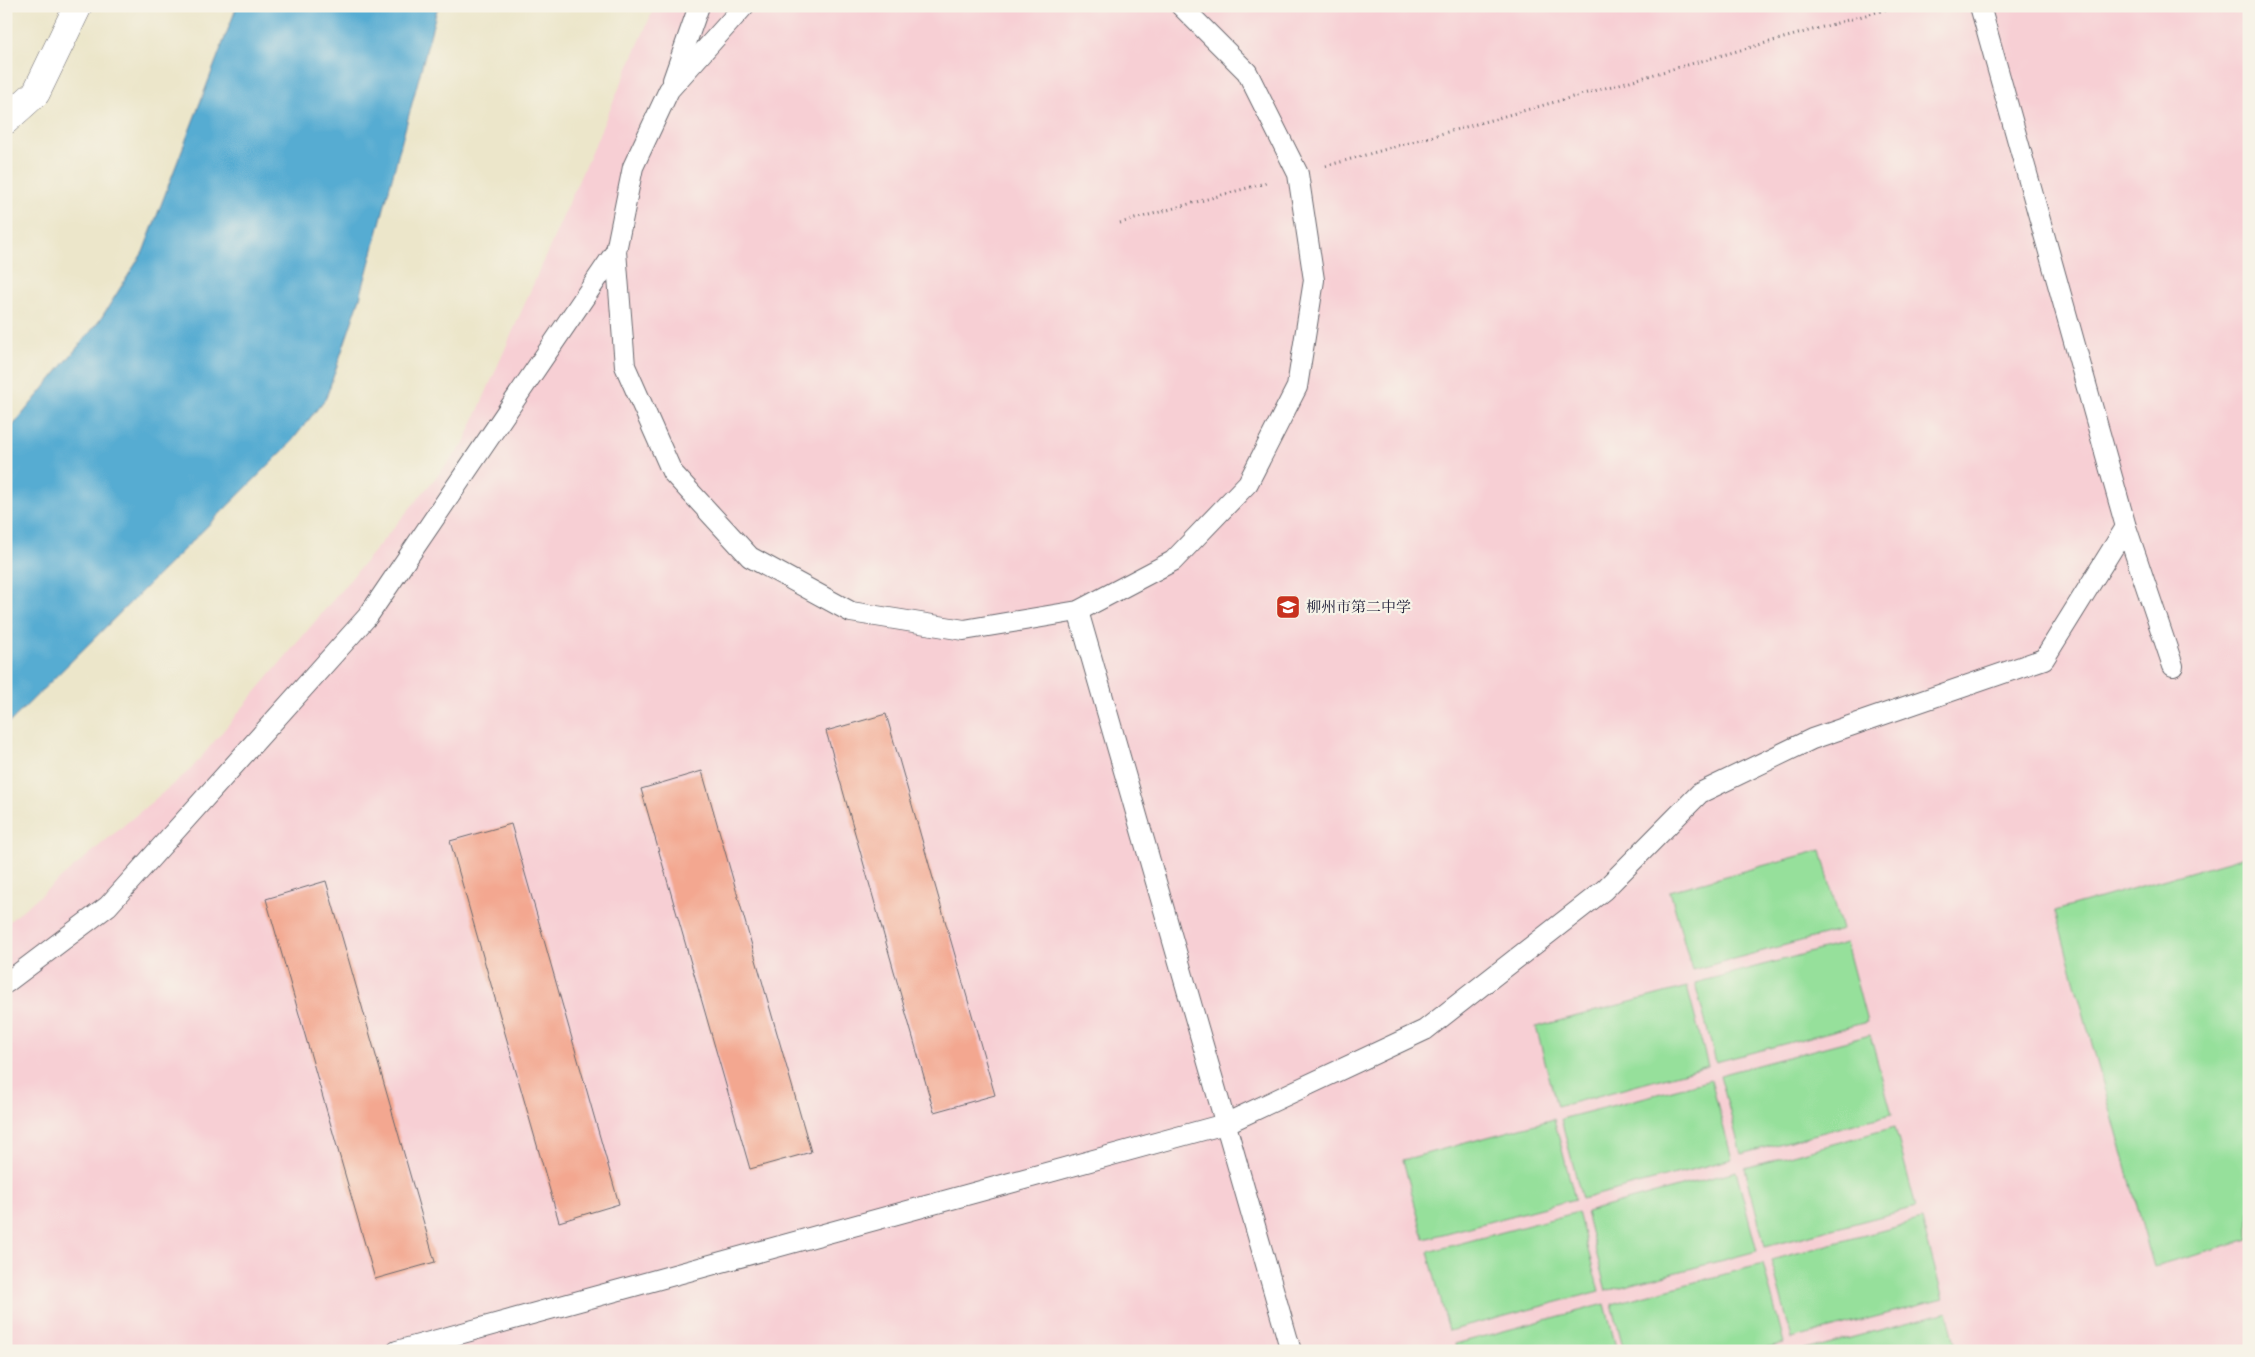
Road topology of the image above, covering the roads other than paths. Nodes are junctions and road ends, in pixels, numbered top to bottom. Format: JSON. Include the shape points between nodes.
{"nodes":[{"id":1,"x":78,"y":6,"type":"edge"},
{"id":2,"x":699,"y":6,"type":"edge"},
{"id":3,"x":744,"y":6,"type":"edge"},
{"id":4,"x":1181,"y":6,"type":"edge"},
{"id":5,"x":1980,"y":6,"type":"edge"},
{"id":6,"x":669,"y":90,"type":"junction"},
{"id":7,"x":6,"y":120,"type":"edge"},
{"id":8,"x":616,"y":251,"type":"junction"},
{"id":9,"x":2126,"y":527,"type":"junction"},
{"id":10,"x":1078,"y":611,"type":"junction"},
{"id":11,"x":2173,"y":666,"type":"dead end"},
{"id":12,"x":6,"y":983,"type":"edge"},
{"id":13,"x":1226,"y":1124,"type":"junction"},
{"id":14,"x":397,"y":1351,"type":"edge"},
{"id":15,"x":1290,"y":1351,"type":"edge"}],
"edges":[{"from":1,"to":7,"type":"street","via":[[36,93]]},
{"from":2,"to":6,"type":"lane"},
{"from":3,"to":6,"type":"lane"},
{"from":4,"to":10,"type":"lane","via":[[1247,72],[1298,174],[1314,280],[1296,387],[1248,483],[1173,561]]},
{"from":5,"to":9,"type":"lane"},
{"from":6,"to":8,"type":"lane","via":[[632,167]]},
{"from":8,"to":10,"type":"lane","via":[[625,366],[652,428],[672,472],[750,557],[851,612],[964,630]]},
{"from":8,"to":12,"type":"lane","via":[[368,616],[108,906]]},
{"from":9,"to":11,"type":"lane"},
{"from":9,"to":13,"type":"lane","via":[[2044,659],[1812,739],[1700,793],[1604,890],[1425,1030]]},
{"from":10,"to":13,"type":"lane"},
{"from":13,"to":14,"type":"lane"},
{"from":13,"to":15,"type":"lane"}]}
